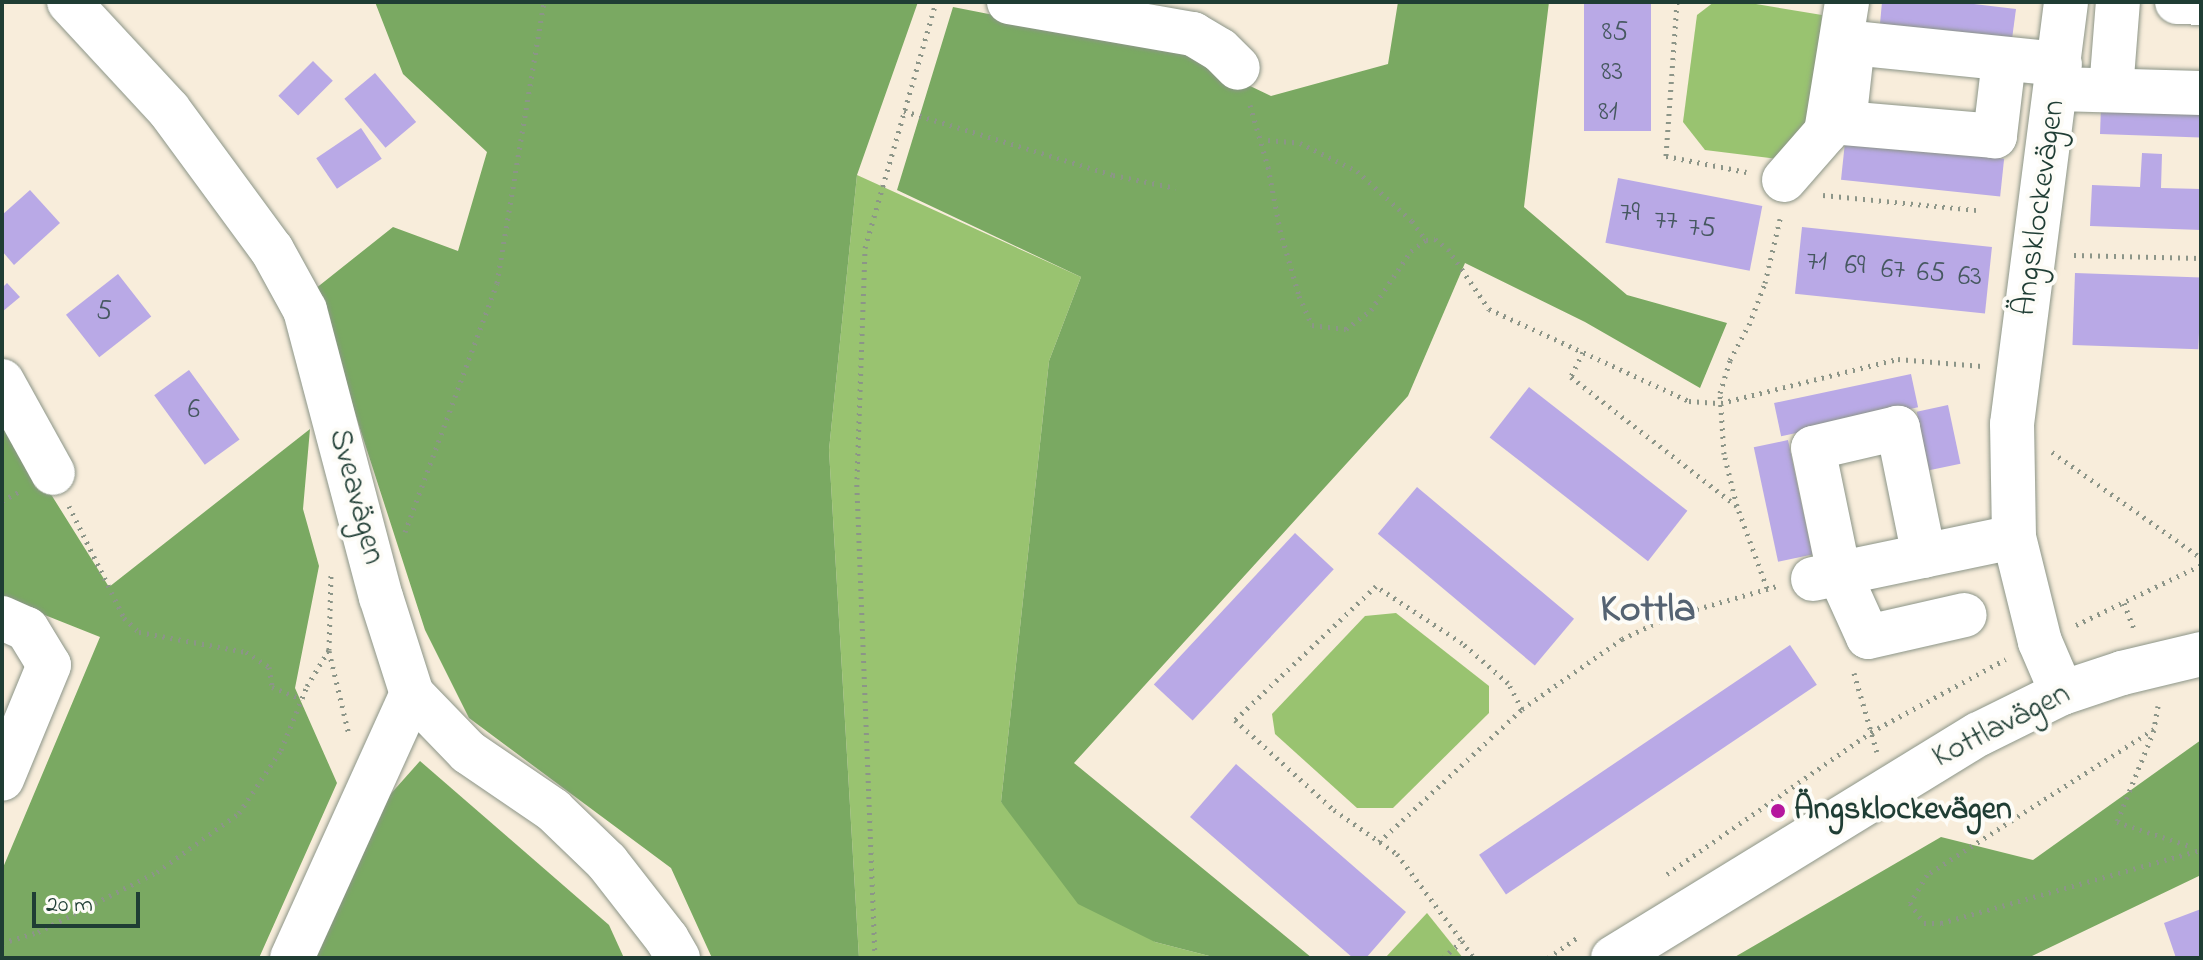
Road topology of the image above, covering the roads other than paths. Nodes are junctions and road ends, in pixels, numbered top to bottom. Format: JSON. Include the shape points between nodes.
{"nodes":[{"id":1,"x":69,"y":2,"type":"edge"},
{"id":2,"x":1009,"y":2,"type":"edge"},
{"id":3,"x":1847,"y":2,"type":"edge"},
{"id":4,"x":2066,"y":2,"type":"edge"},
{"id":5,"x":2118,"y":2,"type":"edge"},
{"id":6,"x":2177,"y":2,"type":"edge"},
{"id":7,"x":2201,"y":3,"type":"edge"},
{"id":8,"x":2004,"y":60,"type":"dead end"},
{"id":9,"x":1238,"y":68,"type":"road end"},
{"id":10,"x":2059,"y":77,"type":"junction"},
{"id":11,"x":2111,"y":90,"type":"junction"},
{"id":12,"x":2201,"y":93,"type":"edge"},
{"id":13,"x":1783,"y":186,"type":"road end"},
{"id":14,"x":2,"y":381,"type":"edge"},
{"id":15,"x":53,"y":473,"type":"road end"},
{"id":16,"x":2014,"y":537,"type":"junction"},
{"id":17,"x":1924,"y":556,"type":"junction"},
{"id":18,"x":1825,"y":576,"type":"junction"},
{"id":19,"x":1965,"y":615,"type":"dead end"},
{"id":20,"x":2,"y":618,"type":"edge"},
{"id":21,"x":2201,"y":654,"type":"edge"},
{"id":22,"x":2062,"y":693,"type":"junction"},
{"id":23,"x":412,"y":694,"type":"junction"},
{"id":24,"x":2,"y":779,"type":"edge"},
{"id":25,"x":1599,"y":945,"type":"edge"},
{"id":26,"x":292,"y":958,"type":"edge"},
{"id":27,"x":678,"y":958,"type":"edge"}],
"edges":[{"from":1,"to":23,"type":"street","name":"Sveavägen","via":[[169,110],[272,250],[305,310]]},
{"from":2,"to":9,"type":"street","via":[[1193,34]]},
{"from":3,"to":13,"type":"street","via":[[1826,132]]},
{"from":4,"to":10,"type":"street","name":"Ängsklockevägen"},
{"from":5,"to":11,"type":"street"},
{"from":6,"to":7,"type":"street"},
{"from":8,"to":10,"type":"street"},
{"from":10,"to":11,"type":"street"},
{"from":10,"to":16,"type":"street","name":"Ängsklockevägen","via":[[2012,424]]},
{"from":11,"to":12,"type":"street"},
{"from":14,"to":15,"type":"street"},
{"from":16,"to":17,"type":"street"},
{"from":16,"to":22,"type":"street","name":"Ängsklockevägen","via":[[2040,642]]},
{"from":17,"to":18,"type":"street"},
{"from":17,"to":18,"type":"street","via":[[1898,428],[1813,448]]},
{"from":18,"to":19,"type":"street","via":[[1868,637]]},
{"from":20,"to":24,"type":"street","via":[[27,629],[49,665]]},
{"from":21,"to":22,"type":"street","name":"Kottlavägen"},
{"from":22,"to":25,"type":"street","name":"Kottlavägen"},
{"from":23,"to":26,"type":"street"},
{"from":23,"to":27,"type":"street","name":"Sveavägen","via":[[468,752],[553,810],[607,862]]}]}
